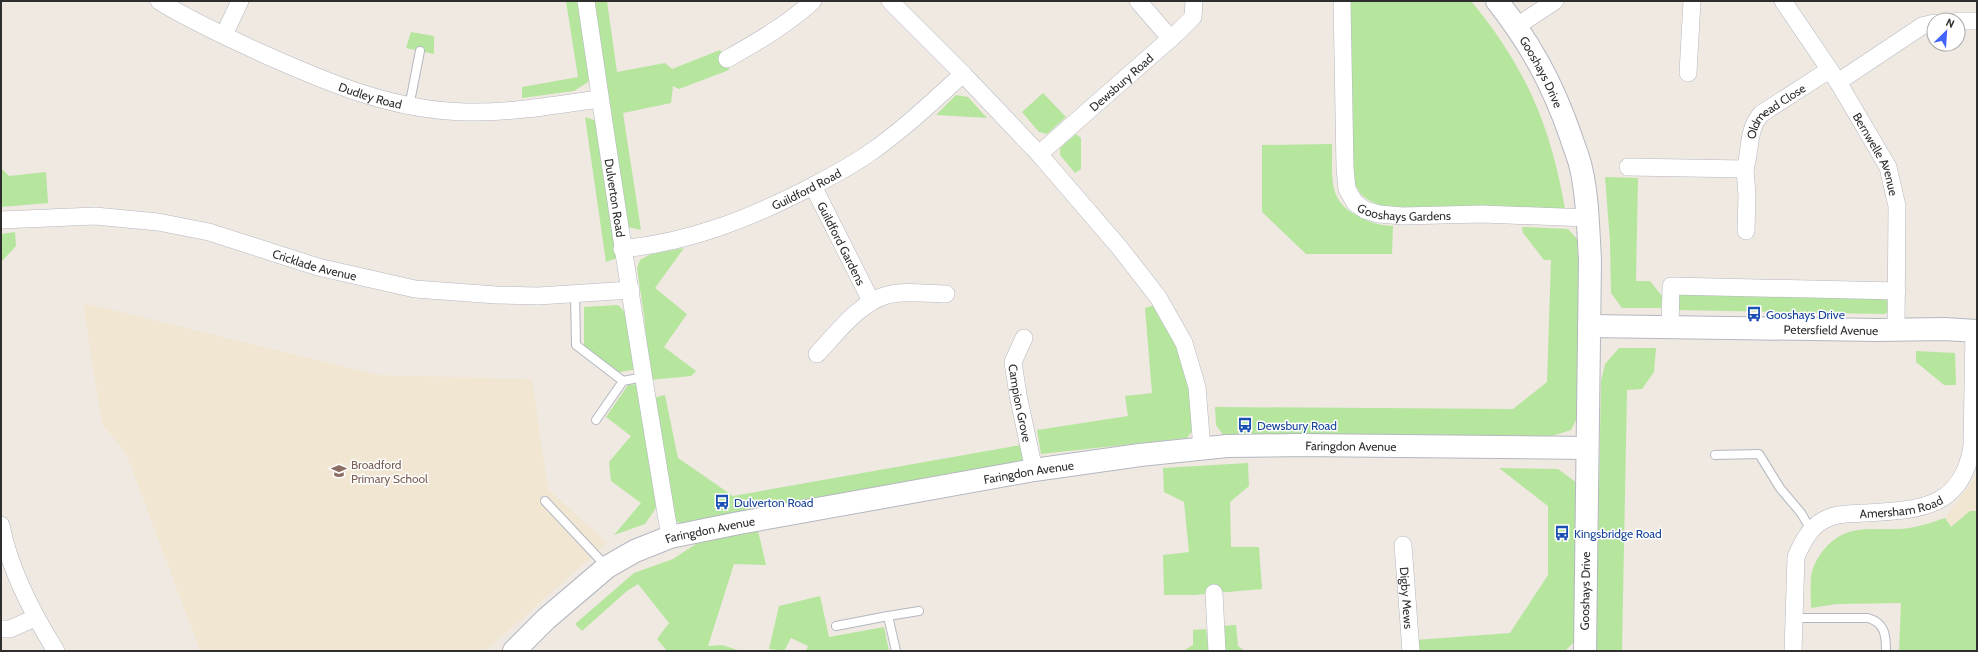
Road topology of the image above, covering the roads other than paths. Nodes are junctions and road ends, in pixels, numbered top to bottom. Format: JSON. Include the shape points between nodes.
{"nodes":[{"id":1,"x":159,"y":1,"type":"edge"},
{"id":2,"x":240,"y":1,"type":"edge"},
{"id":3,"x":586,"y":1,"type":"edge"},
{"id":4,"x":813,"y":1,"type":"edge"},
{"id":5,"x":890,"y":1,"type":"edge"},
{"id":6,"x":1138,"y":1,"type":"edge"},
{"id":7,"x":1342,"y":1,"type":"edge"},
{"id":8,"x":1497,"y":1,"type":"edge"},
{"id":9,"x":1554,"y":1,"type":"edge"},
{"id":10,"x":1692,"y":1,"type":"edge"},
{"id":11,"x":1783,"y":1,"type":"edge"},
{"id":12,"x":1194,"y":3,"type":"edge"},
{"id":13,"x":1966,"y":21,"type":"edge"},
{"id":14,"x":1977,"y":21,"type":"edge"},
{"id":15,"x":1517,"y":26,"type":"junction"},
{"id":16,"x":1926,"y":26,"type":"edge"},
{"id":17,"x":224,"y":35,"type":"junction"},
{"id":18,"x":1171,"y":39,"type":"junction"},
{"id":19,"x":420,"y":51,"type":"dead end"},
{"id":20,"x":727,"y":59,"type":"dead end"},
{"id":21,"x":1688,"y":73,"type":"dead end"},
{"id":22,"x":963,"y":74,"type":"junction"},
{"id":23,"x":1833,"y":76,"type":"junction"},
{"id":24,"x":600,"y":98,"type":"junction"},
{"id":25,"x":409,"y":107,"type":"junction"},
{"id":26,"x":1039,"y":154,"type":"junction"},
{"id":27,"x":1628,"y":167,"type":"dead end"},
{"id":28,"x":1745,"y":169,"type":"junction"},
{"id":29,"x":813,"y":186,"type":"junction"},
{"id":30,"x":1588,"y":218,"type":"junction"},
{"id":31,"x":1,"y":220,"type":"edge"},
{"id":32,"x":1746,"y":231,"type":"dead end"},
{"id":33,"x":622,"y":249,"type":"junction"},
{"id":34,"x":631,"y":290,"type":"junction"},
{"id":35,"x":1897,"y":292,"type":"junction"},
{"id":36,"x":575,"y":294,"type":"junction"},
{"id":37,"x":946,"y":294,"type":"dead end"},
{"id":38,"x":871,"y":301,"type":"junction"},
{"id":39,"x":1589,"y":326,"type":"junction"},
{"id":40,"x":1670,"y":328,"type":"junction"},
{"id":41,"x":1896,"y":330,"type":"junction"},
{"id":42,"x":1976,"y":331,"type":"edge"},
{"id":43,"x":1024,"y":338,"type":"dead end"},
{"id":44,"x":818,"y":354,"type":"dead end"},
{"id":45,"x":643,"y":377,"type":"junction"},
{"id":46,"x":623,"y":381,"type":"junction"},
{"id":47,"x":596,"y":420,"type":"dead end"},
{"id":48,"x":1587,"y":448,"type":"junction"},
{"id":49,"x":1202,"y":449,"type":"junction"},
{"id":50,"x":1715,"y":455,"type":"dead end"},
{"id":51,"x":1974,"y":462,"type":"edge"},
{"id":52,"x":1034,"y":470,"type":"junction"},
{"id":53,"x":545,"y":501,"type":"dead end"},
{"id":54,"x":1,"y":525,"type":"edge"},
{"id":55,"x":1811,"y":530,"type":"junction"},
{"id":56,"x":670,"y":537,"type":"junction"},
{"id":57,"x":1403,"y":545,"type":"dead end"},
{"id":58,"x":607,"y":567,"type":"junction"},
{"id":59,"x":1214,"y":594,"type":"dead end"},
{"id":60,"x":918,"y":611,"type":"dead end"},
{"id":61,"x":888,"y":616,"type":"junction"},
{"id":62,"x":35,"y":618,"type":"junction"},
{"id":63,"x":1794,"y":618,"type":"junction"},
{"id":64,"x":836,"y":626,"type":"dead end"},
{"id":65,"x":1,"y":629,"type":"edge"},
{"id":66,"x":56,"y":651,"type":"edge"},
{"id":67,"x":514,"y":651,"type":"edge"},
{"id":68,"x":896,"y":651,"type":"edge"},
{"id":69,"x":1217,"y":651,"type":"edge"},
{"id":70,"x":1411,"y":651,"type":"edge"},
{"id":71,"x":1584,"y":651,"type":"edge"},
{"id":72,"x":1794,"y":651,"type":"edge"},
{"id":73,"x":1886,"y":651,"type":"edge"}],
"edges":[{"from":1,"to":17,"type":"street","name":"Dudley Road"},
{"from":2,"to":17,"type":"street"},
{"from":3,"to":24,"type":"street","name":"Dulverton Road"},
{"from":4,"to":20,"type":"street","via":[[802,12]]},
{"from":5,"to":22,"type":"street"},
{"from":6,"to":18,"type":"street"},
{"from":7,"to":30,"type":"street","name":"Gooshays Gardens","via":[[1346,175],[1347,188],[1355,203],[1379,214],[1404,216],[1482,214]]},
{"from":8,"to":15,"type":"street","name":"Gooshays Drive"},
{"from":9,"to":15,"type":"street"},
{"from":10,"to":21,"type":"street"},
{"from":11,"to":23,"type":"street","name":"Bernwelle Avenue"},
{"from":12,"to":18,"type":"street","name":"Dewsbury Road","via":[[1193,17]]},
{"from":13,"to":14,"type":"street"},
{"from":15,"to":30,"type":"street","name":"Gooshays Drive","via":[[1543,68],[1564,118],[1581,168]]},
{"from":16,"to":23,"type":"street","name":"Oldmead Close"},
{"from":17,"to":25,"type":"street","name":"Dudley Road","via":[[338,86]]},
{"from":18,"to":26,"type":"street","name":"Dewsbury Road"},
{"from":19,"to":25,"type":"lane"},
{"from":22,"to":26,"type":"street"},
{"from":22,"to":29,"type":"street","name":"Guildford Road","via":[[920,114],[887,140],[845,169]]},
{"from":23,"to":28,"type":"street","name":"Oldmead Close","via":[[1755,121],[1749,139],[1750,154]]},
{"from":23,"to":35,"type":"street","name":"Bernwelle Avenue","via":[[1888,167],[1897,206]]},
{"from":24,"to":25,"type":"street","name":"Dudley Road","via":[[511,111],[466,112]]},
{"from":24,"to":33,"type":"street","name":"Dulverton Road"},
{"from":26,"to":49,"type":"street","via":[[1119,247],[1158,297],[1184,343],[1197,387]]},
{"from":27,"to":28,"type":"street"},
{"from":28,"to":32,"type":"street","name":"Oldmead Close"},
{"from":29,"to":33,"type":"street","name":"Guildford Road","via":[[715,230],[686,238]]},
{"from":29,"to":38,"type":"street","name":"Guildford Gardens"},
{"from":30,"to":39,"type":"street","name":"Gooshays Drive"},
{"from":31,"to":36,"type":"street","name":"Cricklade Avenue","via":[[95,216],[158,222],[209,232],[318,267],[415,289],[496,295]]},
{"from":33,"to":34,"type":"street","name":"Dulverton Road"},
{"from":34,"to":36,"type":"street","name":"Cricklade Avenue"},
{"from":34,"to":45,"type":"street","name":"Dulverton Road"},
{"from":35,"to":40,"type":"street","via":[[1671,286]]},
{"from":35,"to":41,"type":"street","name":"Bernwelle Avenue"},
{"from":36,"to":46,"type":"lane","via":[[576,345]]},
{"from":37,"to":38,"type":"street","via":[[888,295]]},
{"from":38,"to":44,"type":"street","via":[[843,326]]},
{"from":39,"to":40,"type":"street","name":"Petersfield Avenue"},
{"from":39,"to":48,"type":"street","name":"Gooshays Drive"},
{"from":40,"to":41,"type":"street","name":"Petersfield Avenue"},
{"from":41,"to":42,"type":"street","name":"Petersfield Avenue"},
{"from":42,"to":51,"type":"street","name":"Amersham Road","via":[[1972,446]]},
{"from":43,"to":52,"type":"street","name":"Campion Grove","via":[[1013,362]]},
{"from":45,"to":46,"type":"lane"},
{"from":45,"to":56,"type":"street","name":"Dulverton Road"},
{"from":46,"to":47,"type":"lane"},
{"from":48,"to":49,"type":"street","name":"Faringdon Avenue","via":[[1299,445]]},
{"from":48,"to":71,"type":"street","name":"Gooshays Drive"},
{"from":49,"to":52,"type":"street","name":"Faringdon Avenue"},
{"from":50,"to":55,"type":"lane","via":[[1759,454]]},
{"from":51,"to":55,"type":"street","name":"Amersham Road","via":[[1950,493],[1935,504],[1908,510],[1839,514]]},
{"from":52,"to":56,"type":"street","name":"Faringdon Avenue"},
{"from":53,"to":58,"type":"lane"},
{"from":54,"to":62,"type":"street","via":[[4,541]]},
{"from":55,"to":63,"type":"street","name":"Amersham Road","via":[[1796,557]]},
{"from":56,"to":58,"type":"street","name":"Faringdon Avenue","via":[[635,551]]},
{"from":57,"to":70,"type":"street","name":"Digby Mews"},
{"from":58,"to":67,"type":"street","name":"Faringdon Avenue","via":[[546,619]]},
{"from":59,"to":69,"type":"street"},
{"from":60,"to":61,"type":"lane"},
{"from":61,"to":64,"type":"lane"},
{"from":61,"to":68,"type":"lane"},
{"from":62,"to":65,"type":"street","via":[[10,629]]},
{"from":62,"to":66,"type":"street"},
{"from":63,"to":72,"type":"street","name":"Amersham Road"},
{"from":63,"to":73,"type":"lane","via":[[1875,620],[1883,626]]}]}
